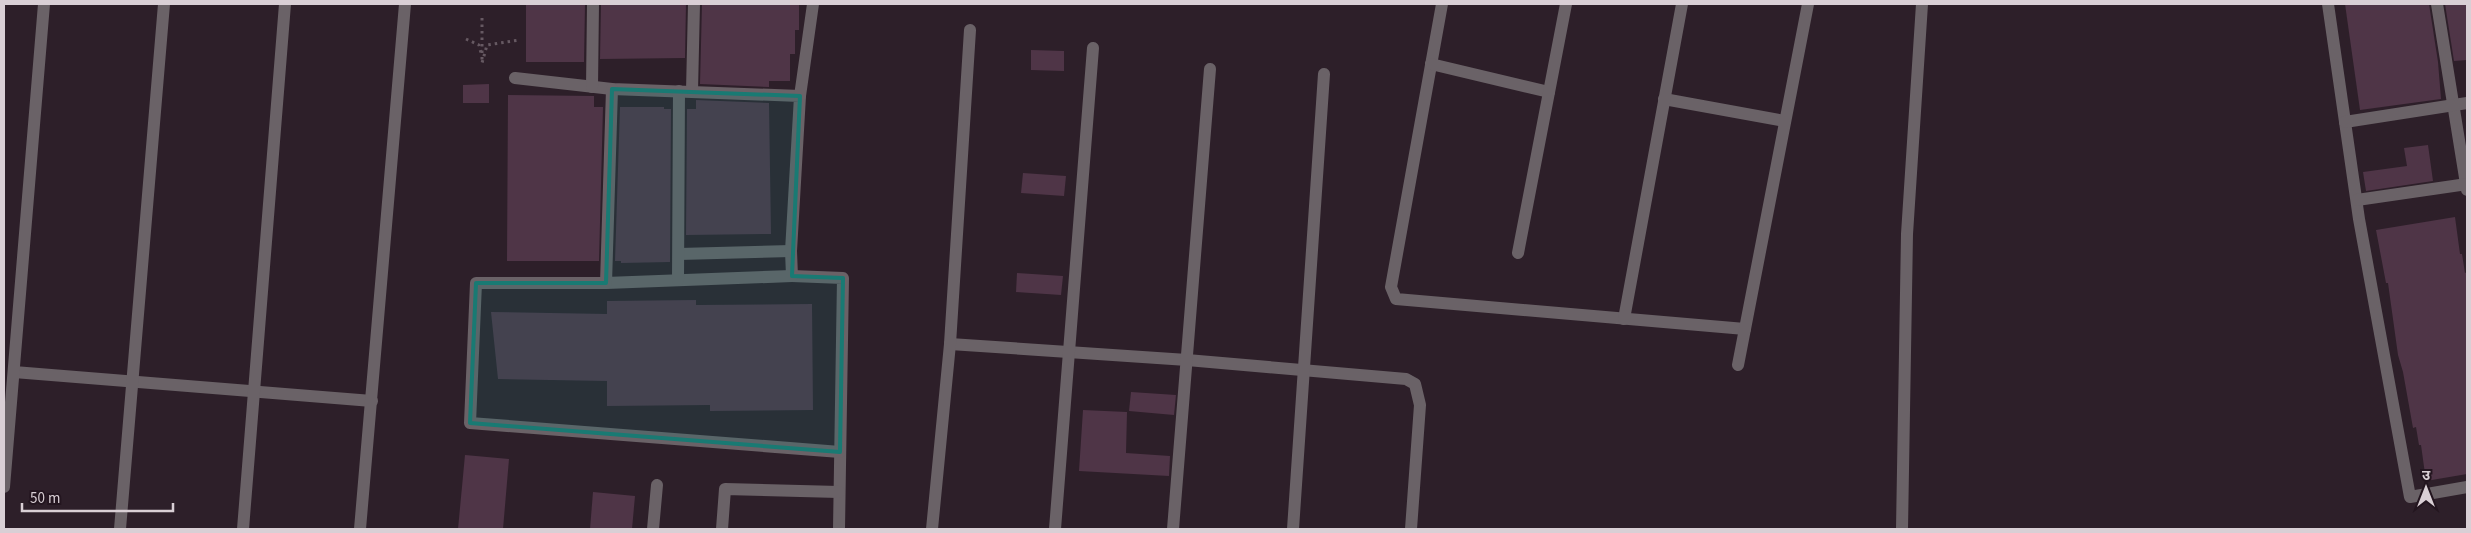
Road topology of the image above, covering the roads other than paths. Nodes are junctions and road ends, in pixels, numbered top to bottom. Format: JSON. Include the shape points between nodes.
{"nodes":[{"id":1,"x":44,"y":4,"type":"edge"},
{"id":2,"x":164,"y":4,"type":"edge"},
{"id":3,"x":285,"y":4,"type":"edge"},
{"id":4,"x":405,"y":4,"type":"edge"},
{"id":5,"x":593,"y":4,"type":"edge"},
{"id":6,"x":694,"y":4,"type":"edge"},
{"id":7,"x":813,"y":4,"type":"edge"},
{"id":8,"x":1442,"y":4,"type":"edge"},
{"id":9,"x":1566,"y":4,"type":"edge"},
{"id":10,"x":1682,"y":4,"type":"edge"},
{"id":11,"x":1808,"y":4,"type":"edge"},
{"id":12,"x":1922,"y":4,"type":"edge"},
{"id":13,"x":2328,"y":4,"type":"edge"},
{"id":14,"x":2437,"y":4,"type":"edge"},
{"id":15,"x":970,"y":30,"type":"dead end"},
{"id":16,"x":1093,"y":48,"type":"dead end"},
{"id":17,"x":1431,"y":64,"type":"junction"},
{"id":18,"x":1210,"y":69,"type":"dead end"},
{"id":19,"x":1324,"y":74,"type":"dead end"},
{"id":20,"x":515,"y":78,"type":"dead end"},
{"id":21,"x":592,"y":86,"type":"junction"},
{"id":22,"x":612,"y":89,"type":"junction"},
{"id":23,"x":679,"y":91,"type":"junction"},
{"id":24,"x":692,"y":91,"type":"junction"},
{"id":25,"x":1549,"y":92,"type":"junction"},
{"id":26,"x":800,"y":96,"type":"junction"},
{"id":27,"x":1664,"y":99,"type":"junction"},
{"id":28,"x":2467,"y":103,"type":"edge"},
{"id":29,"x":2454,"y":105,"type":"junction"},
{"id":30,"x":1785,"y":121,"type":"junction"},
{"id":31,"x":2346,"y":122,"type":"junction"},
{"id":32,"x":2467,"y":186,"type":"edge"},
{"id":33,"x":2357,"y":200,"type":"junction"},
{"id":34,"x":791,"y":251,"type":"junction"},
{"id":35,"x":1518,"y":253,"type":"dead end"},
{"id":36,"x":679,"y":254,"type":"junction"},
{"id":37,"x":792,"y":276,"type":"junction"},
{"id":38,"x":678,"y":280,"type":"junction"},
{"id":39,"x":606,"y":283,"type":"junction"},
{"id":40,"x":1624,"y":319,"type":"junction"},
{"id":41,"x":1745,"y":329,"type":"junction"},
{"id":42,"x":950,"y":344,"type":"junction"},
{"id":43,"x":1067,"y":353,"type":"junction"},
{"id":44,"x":1187,"y":360,"type":"junction"},
{"id":45,"x":1738,"y":365,"type":"dead end"},
{"id":46,"x":1305,"y":370,"type":"junction"},
{"id":47,"x":14,"y":372,"type":"junction"},
{"id":48,"x":132,"y":382,"type":"junction"},
{"id":49,"x":255,"y":391,"type":"junction"},
{"id":50,"x":372,"y":401,"type":"junction"},
{"id":51,"x":840,"y":452,"type":"junction"},
{"id":52,"x":657,"y":485,"type":"dead end"},
{"id":53,"x":2467,"y":486,"type":"edge"},
{"id":54,"x":4,"y":487,"type":"edge"},
{"id":55,"x":840,"y":492,"type":"junction"},
{"id":56,"x":120,"y":529,"type":"edge"},
{"id":57,"x":243,"y":529,"type":"edge"},
{"id":58,"x":360,"y":529,"type":"edge"},
{"id":59,"x":652,"y":529,"type":"edge"},
{"id":60,"x":722,"y":529,"type":"edge"},
{"id":61,"x":839,"y":529,"type":"edge"},
{"id":62,"x":932,"y":529,"type":"edge"},
{"id":63,"x":1055,"y":529,"type":"edge"},
{"id":64,"x":1174,"y":529,"type":"edge"},
{"id":65,"x":1293,"y":529,"type":"edge"},
{"id":66,"x":1412,"y":529,"type":"edge"},
{"id":67,"x":1902,"y":529,"type":"edge"}],
"edges":[{"from":1,"to":47,"type":"street"},
{"from":2,"to":48,"type":"street"},
{"from":3,"to":49,"type":"street"},
{"from":4,"to":50,"type":"street"},
{"from":5,"to":21,"type":"street"},
{"from":6,"to":24,"type":"street"},
{"from":7,"to":26,"type":"street"},
{"from":8,"to":17,"type":"street"},
{"from":9,"to":25,"type":"street"},
{"from":10,"to":27,"type":"street"},
{"from":11,"to":30,"type":"street"},
{"from":12,"to":67,"type":"street","via":[[1907,234]]},
{"from":13,"to":31,"type":"street"},
{"from":14,"to":29,"type":"street"},
{"from":15,"to":42,"type":"street"},
{"from":16,"to":43,"type":"street"},
{"from":17,"to":25,"type":"street"},
{"from":17,"to":40,"type":"street","via":[[1391,287],[1396,299]]},
{"from":18,"to":44,"type":"street"},
{"from":19,"to":46,"type":"street"},
{"from":20,"to":21,"type":"street"},
{"from":21,"to":22,"type":"street"},
{"from":22,"to":23,"type":"street"},
{"from":22,"to":39,"type":"street"},
{"from":23,"to":24,"type":"street"},
{"from":23,"to":36,"type":"street"},
{"from":24,"to":26,"type":"street"},
{"from":25,"to":35,"type":"street"},
{"from":26,"to":34,"type":"street"},
{"from":27,"to":30,"type":"street"},
{"from":27,"to":40,"type":"street"},
{"from":28,"to":29,"type":"street"},
{"from":29,"to":31,"type":"street"},
{"from":29,"to":32,"type":"street"},
{"from":30,"to":41,"type":"street"},
{"from":31,"to":33,"type":"street"},
{"from":32,"to":33,"type":"street"},
{"from":33,"to":53,"type":"street","via":[[2410,497]]},
{"from":34,"to":36,"type":"street"},
{"from":34,"to":37,"type":"street"},
{"from":36,"to":38,"type":"street"},
{"from":37,"to":38,"type":"street"},
{"from":37,"to":51,"type":"street","via":[[843,278]]},
{"from":38,"to":39,"type":"street"},
{"from":39,"to":51,"type":"street","via":[[476,283],[470,423]]},
{"from":40,"to":41,"type":"street"},
{"from":41,"to":45,"type":"street"},
{"from":42,"to":43,"type":"street"},
{"from":42,"to":62,"type":"street"},
{"from":43,"to":44,"type":"street"},
{"from":43,"to":63,"type":"street"},
{"from":44,"to":46,"type":"street"},
{"from":44,"to":64,"type":"street"},
{"from":46,"to":65,"type":"street"},
{"from":46,"to":66,"type":"street","via":[[1395,376],[1416,384],[1420,405]]},
{"from":47,"to":48,"type":"street"},
{"from":47,"to":54,"type":"street"},
{"from":48,"to":49,"type":"street"},
{"from":48,"to":56,"type":"street"},
{"from":49,"to":50,"type":"street"},
{"from":49,"to":57,"type":"street"},
{"from":50,"to":58,"type":"street"},
{"from":51,"to":55,"type":"street"},
{"from":52,"to":59,"type":"street"},
{"from":55,"to":60,"type":"street","via":[[725,489]]},
{"from":55,"to":61,"type":"street"}]}
